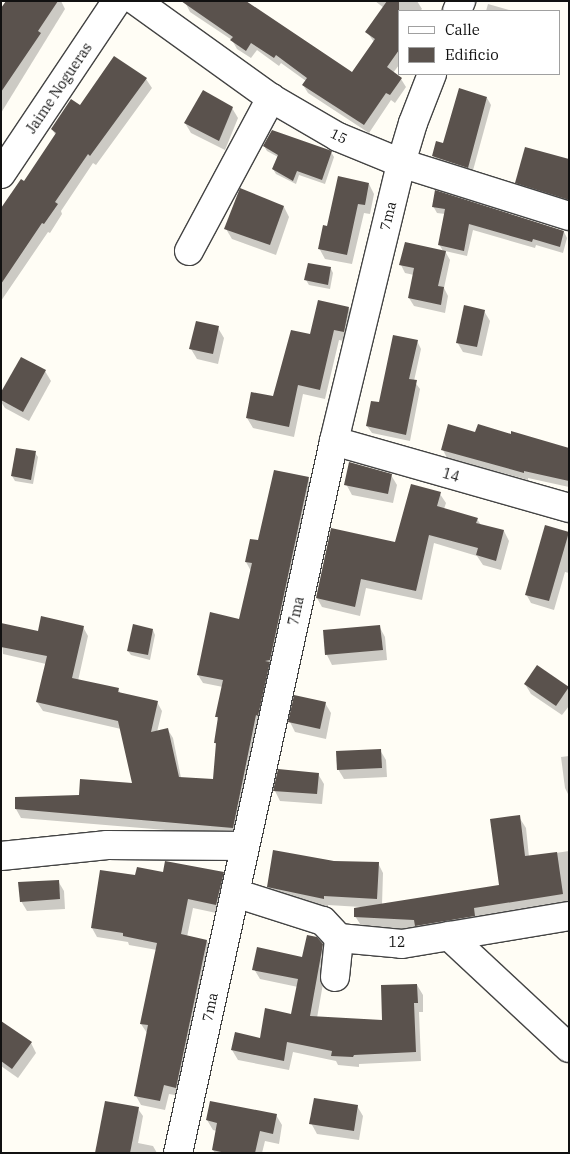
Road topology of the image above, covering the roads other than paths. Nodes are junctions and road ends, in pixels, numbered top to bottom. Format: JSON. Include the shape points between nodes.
{"nodes":[{"id":1,"x":117,"y":1,"type":"edge"},
{"id":2,"x":136,"y":1,"type":"edge"},
{"id":3,"x":432,"y":75,"type":"edge"},
{"id":4,"x":271,"y":98,"type":"junction"},
{"id":5,"x":401,"y":163,"type":"junction"},
{"id":6,"x":1,"y":174,"type":"edge"},
{"id":7,"x":569,"y":216,"type":"edge"},
{"id":8,"x":189,"y":251,"type":"dead end"},
{"id":9,"x":334,"y":441,"type":"junction"},
{"id":10,"x":569,"y":508,"type":"edge"},
{"id":11,"x":245,"y":846,"type":"junction"},
{"id":12,"x":1,"y":856,"type":"edge"},
{"id":13,"x":234,"y":892,"type":"junction"},
{"id":14,"x":569,"y":916,"type":"edge"},
{"id":15,"x":449,"y":936,"type":"junction"},
{"id":16,"x":339,"y":938,"type":"junction"},
{"id":17,"x":334,"y":977,"type":"dead end"},
{"id":18,"x":569,"y":1048,"type":"edge"},
{"id":19,"x":178,"y":1153,"type":"edge"}],
"edges":[{"from":1,"to":6,"type":"street","name":"Jaime Nogueras"},
{"from":2,"to":4,"type":"street","name":"15"},
{"from":3,"to":5,"type":"street","name":"7ma"},
{"from":4,"to":5,"type":"street","name":"15","via":[[338,137]]},
{"from":4,"to":8,"type":"street"},
{"from":5,"to":7,"type":"street","name":"15"},
{"from":5,"to":9,"type":"street","name":"7ma"},
{"from":9,"to":10,"type":"street","name":"14"},
{"from":9,"to":11,"type":"street","name":"7ma"},
{"from":11,"to":12,"type":"street","via":[[107,845]]},
{"from":11,"to":13,"type":"street","name":"7ma"},
{"from":13,"to":16,"type":"street","via":[[323,921]]},
{"from":13,"to":19,"type":"street","name":"7ma"},
{"from":14,"to":15,"type":"street","name":"12"},
{"from":15,"to":16,"type":"street","name":"12","via":[[402,944]]},
{"from":15,"to":18,"type":"street"},
{"from":16,"to":17,"type":"street"}]}
